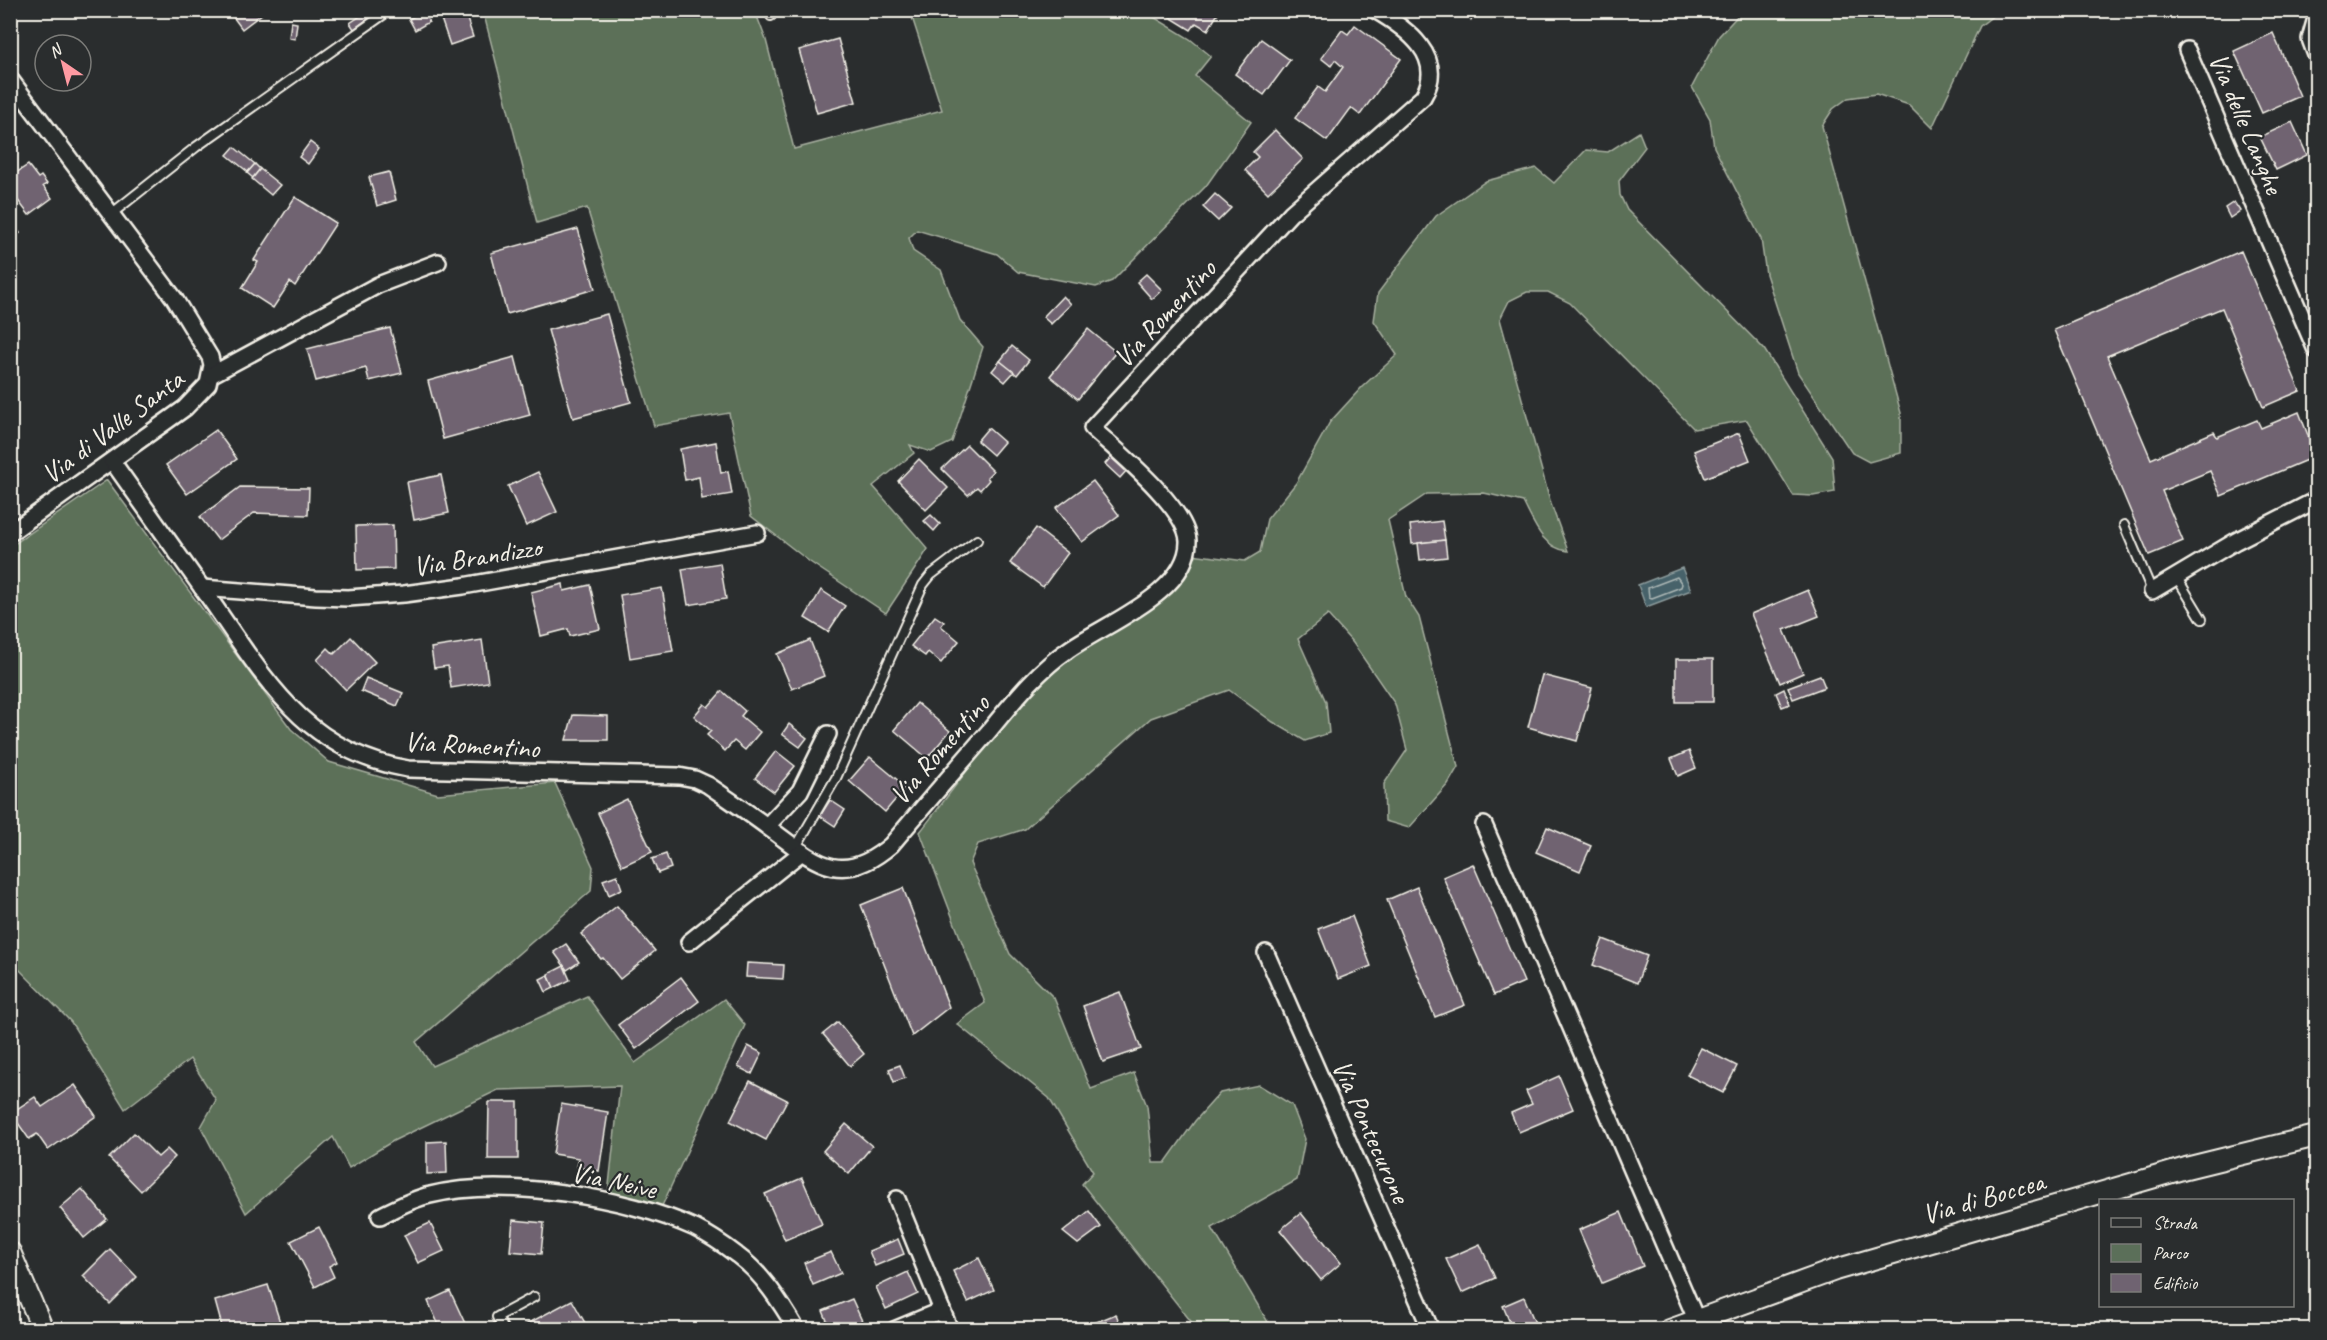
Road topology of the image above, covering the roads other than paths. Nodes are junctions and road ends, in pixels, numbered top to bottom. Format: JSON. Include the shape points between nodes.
{"nodes":[{"id":1,"x":390,"y":10,"type":"edge"},
{"id":2,"x":1375,"y":10,"type":"edge"},
{"id":3,"x":2316,"y":18,"type":"edge"},
{"id":4,"x":2187,"y":50,"type":"dead end"},
{"id":5,"x":2316,"y":55,"type":"edge"},
{"id":6,"x":10,"y":79,"type":"edge"},
{"id":7,"x":110,"y":215,"type":"junction"},
{"id":8,"x":438,"y":262,"type":"dead end"},
{"id":9,"x":2316,"y":350,"type":"edge"},
{"id":10,"x":211,"y":375,"type":"junction"},
{"id":11,"x":112,"y":461,"type":"junction"},
{"id":12,"x":2316,"y":500,"type":"edge"},
{"id":13,"x":2124,"y":525,"type":"dead end"},
{"id":14,"x":757,"y":533,"type":"dead end"},
{"id":15,"x":10,"y":534,"type":"edge"},
{"id":16,"x":977,"y":540,"type":"dead end"},
{"id":17,"x":2176,"y":576,"type":"junction"},
{"id":18,"x":202,"y":588,"type":"junction"},
{"id":19,"x":2152,"y":591,"type":"joint"},
{"id":20,"x":2202,"y":619,"type":"dead end"},
{"id":21,"x":828,"y":734,"type":"dead end"},
{"id":22,"x":1484,"y":825,"type":"dead end"},
{"id":23,"x":767,"y":826,"type":"junction"},
{"id":24,"x":799,"y":850,"type":"junction"},
{"id":25,"x":689,"y":942,"type":"dead end"},
{"id":26,"x":1266,"y":953,"type":"dead end"},
{"id":27,"x":2316,"y":1136,"type":"edge"},
{"id":28,"x":897,"y":1199,"type":"dead end"},
{"id":29,"x":380,"y":1216,"type":"dead end"},
{"id":30,"x":10,"y":1252,"type":"edge"},
{"id":31,"x":534,"y":1297,"type":"dead end"},
{"id":32,"x":942,"y":1310,"type":"junction"},
{"id":33,"x":1696,"y":1319,"type":"junction"},
{"id":34,"x":43,"y":1329,"type":"edge"},
{"id":35,"x":504,"y":1329,"type":"edge"},
{"id":36,"x":797,"y":1329,"type":"edge"},
{"id":37,"x":894,"y":1329,"type":"edge"},
{"id":38,"x":950,"y":1329,"type":"edge"},
{"id":39,"x":1431,"y":1329,"type":"edge"},
{"id":40,"x":1670,"y":1329,"type":"edge"}],
"edges":[{"from":1,"to":7,"type":"lane","via":[[196,147]]},
{"from":2,"to":24,"type":"street","name":"Via Romentino","via":[[1399,24],[1427,58],[1431,80],[1423,97],[1285,220],[1092,428],[1159,492],[1179,519],[1188,538],[1180,568],[1147,602],[1090,634],[1047,667],[879,856],[866,864],[839,868]]},
{"from":3,"to":5,"type":"street","via":[[2310,39]]},
{"from":4,"to":9,"type":"street","name":"Via delle Langhe"},
{"from":6,"to":7,"type":"street"},
{"from":7,"to":10,"type":"street","via":[[174,298],[210,357]]},
{"from":8,"to":10,"type":"street","via":[[378,285]]},
{"from":10,"to":11,"type":"street","name":"Via di Valle Santa","via":[[202,392],[185,408]]},
{"from":11,"to":15,"type":"street","name":"Via di Valle Santa"},
{"from":11,"to":18,"type":"street","name":"Via Romentino"},
{"from":12,"to":17,"type":"street"},
{"from":13,"to":19,"type":"lane"},
{"from":14,"to":18,"type":"street","name":"Via Brandizzo","via":[[404,594],[348,598]]},
{"from":16,"to":24,"type":"lane","via":[[923,585]]},
{"from":17,"to":19,"type":"street"},
{"from":17,"to":20,"type":"lane"},
{"from":18,"to":23,"type":"street","name":"Via Romentino","via":[[288,706],[344,750],[408,769],[679,776],[708,785]]},
{"from":21,"to":23,"type":"street","via":[[800,791]]},
{"from":22,"to":33,"type":"street"},
{"from":23,"to":24,"type":"street","name":"Via Romentino"},
{"from":24,"to":25,"type":"street"},
{"from":26,"to":39,"type":"street","name":"Via Pontecurone"},
{"from":27,"to":33,"type":"street","name":"Via di Boccea","via":[[2186,1168],[1835,1270]]},
{"from":28,"to":32,"type":"street"},
{"from":29,"to":36,"type":"street","name":"Via Neive","via":[[431,1195],[503,1189],[571,1195],[647,1212],[694,1228],[739,1256],[771,1291]]},
{"from":30,"to":34,"type":"street"},
{"from":31,"to":35,"type":"lane","via":[[497,1317]]},
{"from":32,"to":37,"type":"street"},
{"from":32,"to":38,"type":"street"},
{"from":33,"to":40,"type":"street","name":"Via di Boccea"}]}
